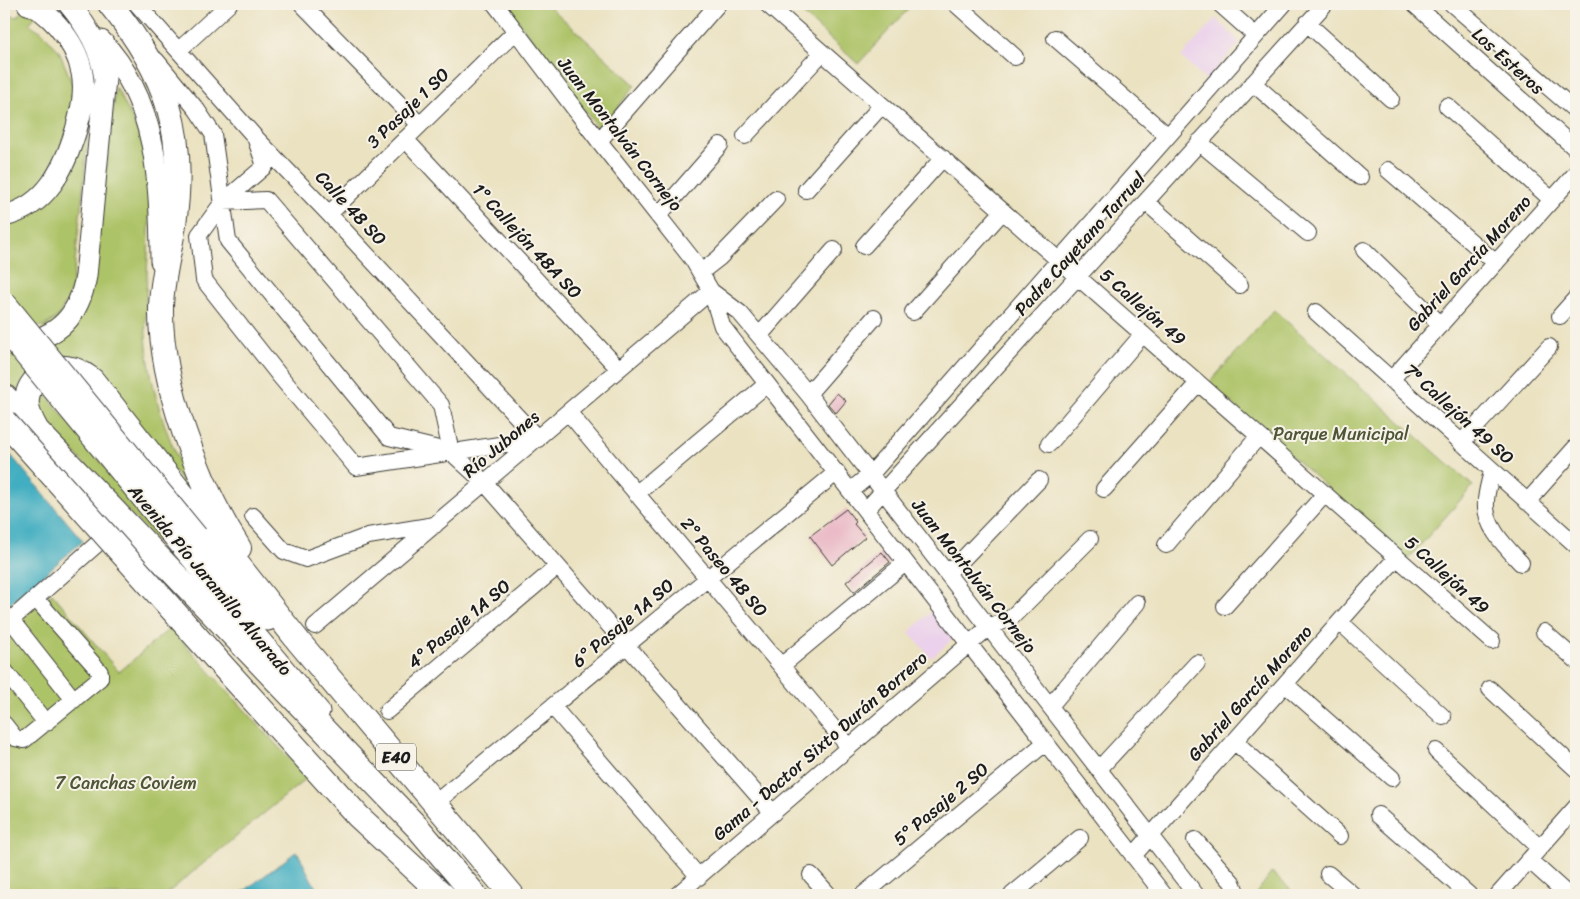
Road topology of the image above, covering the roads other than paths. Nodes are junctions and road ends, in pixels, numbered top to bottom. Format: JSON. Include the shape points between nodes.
{"nodes":[{"id":1,"x":69,"y":4,"type":"edge"},
{"id":2,"x":110,"y":4,"type":"edge"},
{"id":3,"x":137,"y":4,"type":"edge"},
{"id":4,"x":229,"y":4,"type":"edge"},
{"id":5,"x":302,"y":4,"type":"edge"},
{"id":6,"x":495,"y":4,"type":"edge"},
{"id":7,"x":718,"y":4,"type":"edge"},
{"id":8,"x":767,"y":4,"type":"edge"},
{"id":9,"x":956,"y":4,"type":"edge"},
{"id":10,"x":1220,"y":4,"type":"edge"},
{"id":11,"x":1284,"y":4,"type":"edge"},
{"id":12,"x":1325,"y":4,"type":"edge"},
{"id":13,"x":1414,"y":4,"type":"edge"},
{"id":14,"x":1452,"y":4,"type":"edge"},
{"id":15,"x":34,"y":7,"type":"edge"},
{"id":16,"x":1307,"y":23,"type":"junction"},
{"id":17,"x":88,"y":26,"type":"junction"},
{"id":18,"x":516,"y":31,"type":"junction"},
{"id":19,"x":136,"y":35,"type":"junction"},
{"id":20,"x":1256,"y":36,"type":"junction"},
{"id":21,"x":1055,"y":38,"type":"dead end"},
{"id":22,"x":179,"y":50,"type":"junction"},
{"id":23,"x":822,"y":53,"type":"junction"},
{"id":24,"x":1015,"y":57,"type":"dead end"},
{"id":25,"x":1253,"y":83,"type":"junction"},
{"id":26,"x":1391,"y":99,"type":"dead end"},
{"id":27,"x":882,"y":105,"type":"junction"},
{"id":28,"x":1448,"y":106,"type":"dead end"},
{"id":29,"x":1576,"y":111,"type":"edge"},
{"id":30,"x":420,"y":125,"type":"junction"},
{"id":31,"x":745,"y":136,"type":"dead end"},
{"id":32,"x":1168,"y":136,"type":"junction"},
{"id":33,"x":255,"y":137,"type":"junction"},
{"id":34,"x":405,"y":140,"type":"junction"},
{"id":35,"x":599,"y":141,"type":"junction"},
{"id":36,"x":1199,"y":142,"type":"junction"},
{"id":37,"x":720,"y":145,"type":"dead end"},
{"id":38,"x":1576,"y":149,"type":"edge"},
{"id":39,"x":943,"y":158,"type":"junction"},
{"id":40,"x":1388,"y":170,"type":"dead end"},
{"id":41,"x":1576,"y":173,"type":"edge"},
{"id":42,"x":1360,"y":178,"type":"dead end"},
{"id":43,"x":806,"y":190,"type":"dead end"},
{"id":44,"x":776,"y":199,"type":"dead end"},
{"id":45,"x":1552,"y":200,"type":"junction"},
{"id":46,"x":222,"y":202,"type":"junction"},
{"id":47,"x":1146,"y":202,"type":"junction"},
{"id":48,"x":1003,"y":211,"type":"junction"},
{"id":49,"x":329,"y":214,"type":"junction"},
{"id":50,"x":4,"y":216,"type":"edge"},
{"id":51,"x":658,"y":216,"type":"junction"},
{"id":52,"x":1308,"y":233,"type":"dead end"},
{"id":53,"x":864,"y":246,"type":"dead end"},
{"id":54,"x":834,"y":250,"type":"dead end"},
{"id":55,"x":1364,"y":250,"type":"dead end"},
{"id":56,"x":1059,"y":260,"type":"junction"},
{"id":57,"x":1496,"y":263,"type":"junction"},
{"id":58,"x":702,"y":272,"type":"junction"},
{"id":59,"x":1078,"y":276,"type":"junction"},
{"id":60,"x":1240,"y":285,"type":"dead end"},
{"id":61,"x":711,"y":291,"type":"junction"},
{"id":62,"x":1576,"y":298,"type":"edge"},
{"id":63,"x":4,"y":301,"type":"edge"},
{"id":64,"x":160,"y":309,"type":"junction"},
{"id":65,"x":913,"y":312,"type":"dead end"},
{"id":66,"x":1316,"y":312,"type":"dead end"},
{"id":67,"x":1560,"y":316,"type":"dead end"},
{"id":68,"x":874,"y":318,"type":"dead end"},
{"id":69,"x":1441,"y":325,"type":"junction"},
{"id":70,"x":4,"y":330,"type":"edge"},
{"id":71,"x":1143,"y":334,"type":"junction"},
{"id":72,"x":760,"y":335,"type":"junction"},
{"id":73,"x":4,"y":344,"type":"edge"},
{"id":74,"x":1549,"y":346,"type":"dead end"},
{"id":75,"x":619,"y":369,"type":"junction"},
{"id":76,"x":1391,"y":380,"type":"junction"},
{"id":77,"x":1198,"y":383,"type":"junction"},
{"id":78,"x":767,"y":384,"type":"junction"},
{"id":79,"x":808,"y":394,"type":"junction"},
{"id":80,"x":4,"y":396,"type":"edge"},
{"id":81,"x":569,"y":413,"type":"junction"},
{"id":82,"x":4,"y":421,"type":"edge"},
{"id":83,"x":39,"y":434,"type":"junction"},
{"id":84,"x":1259,"y":436,"type":"junction"},
{"id":85,"x":538,"y":439,"type":"junction"},
{"id":86,"x":1461,"y":443,"type":"junction"},
{"id":87,"x":1049,"y":444,"type":"dead end"},
{"id":88,"x":1576,"y":447,"type":"edge"},
{"id":89,"x":451,"y":452,"type":"junction"},
{"id":90,"x":1492,"y":471,"type":"junction"},
{"id":91,"x":837,"y":472,"type":"junction"},
{"id":92,"x":871,"y":474,"type":"junction"},
{"id":93,"x":1039,"y":480,"type":"dead end"},
{"id":94,"x":485,"y":483,"type":"junction"},
{"id":95,"x":1104,"y":490,"type":"dead end"},
{"id":96,"x":850,"y":491,"type":"junction"},
{"id":97,"x":883,"y":491,"type":"junction"},
{"id":98,"x":636,"y":494,"type":"junction"},
{"id":99,"x":1325,"y":494,"type":"junction"},
{"id":100,"x":1527,"y":502,"type":"junction"},
{"id":101,"x":866,"y":510,"type":"junction"},
{"id":102,"x":253,"y":516,"type":"dead end"},
{"id":103,"x":123,"y":522,"type":"junction"},
{"id":104,"x":435,"y":525,"type":"junction"},
{"id":105,"x":1090,"y":539,"type":"dead end"},
{"id":106,"x":190,"y":542,"type":"junction"},
{"id":107,"x":1166,"y":545,"type":"dead end"},
{"id":108,"x":1576,"y":545,"type":"edge"},
{"id":109,"x":1397,"y":558,"type":"junction"},
{"id":110,"x":906,"y":563,"type":"junction"},
{"id":111,"x":1521,"y":563,"type":"dead end"},
{"id":112,"x":557,"y":567,"type":"junction"},
{"id":113,"x":947,"y":572,"type":"junction"},
{"id":114,"x":708,"y":579,"type":"junction"},
{"id":115,"x":36,"y":599,"type":"junction"},
{"id":116,"x":1137,"y":603,"type":"dead end"},
{"id":117,"x":1225,"y":606,"type":"dead end"},
{"id":118,"x":1340,"y":622,"type":"junction"},
{"id":119,"x":8,"y":623,"type":"edge"},
{"id":120,"x":989,"y":627,"type":"junction"},
{"id":121,"x":1544,"y":632,"type":"dead end"},
{"id":122,"x":307,"y":634,"type":"junction"},
{"id":123,"x":1492,"y":641,"type":"dead end"},
{"id":124,"x":968,"y":645,"type":"junction"},
{"id":125,"x":629,"y":646,"type":"junction"},
{"id":126,"x":1576,"y":660,"type":"edge"},
{"id":127,"x":1197,"y":663,"type":"dead end"},
{"id":128,"x":781,"y":666,"type":"junction"},
{"id":129,"x":4,"y":670,"type":"edge"},
{"id":130,"x":1285,"y":684,"type":"junction"},
{"id":131,"x":1490,"y":690,"type":"dead end"},
{"id":132,"x":74,"y":700,"type":"junction"},
{"id":133,"x":1050,"y":706,"type":"junction"},
{"id":134,"x":553,"y":707,"type":"junction"},
{"id":135,"x":358,"y":711,"type":"junction"},
{"id":136,"x":387,"y":711,"type":"dead end"},
{"id":137,"x":1443,"y":717,"type":"dead end"},
{"id":138,"x":46,"y":722,"type":"junction"},
{"id":139,"x":4,"y":724,"type":"edge"},
{"id":140,"x":1234,"y":741,"type":"junction"},
{"id":141,"x":1045,"y":743,"type":"junction"},
{"id":142,"x":850,"y":747,"type":"junction"},
{"id":143,"x":1436,"y":751,"type":"dead end"},
{"id":144,"x":1098,"y":769,"type":"junction"},
{"id":145,"x":1576,"y":769,"type":"edge"},
{"id":146,"x":1392,"y":778,"type":"dead end"},
{"id":147,"x":434,"y":804,"type":"junction"},
{"id":148,"x":1576,"y":807,"type":"edge"},
{"id":149,"x":773,"y":813,"type":"junction"},
{"id":150,"x":1378,"y":815,"type":"dead end"},
{"id":151,"x":418,"y":828,"type":"junction"},
{"id":152,"x":1150,"y":836,"type":"junction"},
{"id":153,"x":1340,"y":836,"type":"dead end"},
{"id":154,"x":1080,"y":838,"type":"dead end"},
{"id":155,"x":1195,"y":840,"type":"dead end"},
{"id":156,"x":1540,"y":848,"type":"junction"},
{"id":157,"x":1133,"y":856,"type":"junction"},
{"id":158,"x":1529,"y":860,"type":"junction"},
{"id":159,"x":1328,"y":874,"type":"dead end"},
{"id":160,"x":811,"y":875,"type":"dead end"},
{"id":161,"x":698,"y":877,"type":"junction"},
{"id":162,"x":443,"y":895,"type":"edge"},
{"id":163,"x":475,"y":895,"type":"edge"},
{"id":164,"x":512,"y":895,"type":"edge"},
{"id":165,"x":677,"y":895,"type":"edge"},
{"id":166,"x":828,"y":895,"type":"edge"},
{"id":167,"x":863,"y":895,"type":"edge"},
{"id":168,"x":1012,"y":895,"type":"edge"},
{"id":169,"x":1164,"y":895,"type":"edge"},
{"id":170,"x":1196,"y":895,"type":"edge"},
{"id":171,"x":1235,"y":895,"type":"edge"},
{"id":172,"x":1353,"y":895,"type":"edge"},
{"id":173,"x":1469,"y":895,"type":"edge"},
{"id":174,"x":1498,"y":895,"type":"edge"},
{"id":175,"x":1568,"y":895,"type":"edge"}],
"edges":[{"from":1,"to":17,"type":"main road"},
{"from":2,"to":19,"type":"highway"},
{"from":3,"to":22,"type":"street","name":"Calle 48 SO"},
{"from":4,"to":22,"type":"street"},
{"from":5,"to":30,"type":"street"},
{"from":6,"to":18,"type":"street","name":"Juan Montalván Cornejo"},
{"from":7,"to":35,"type":"street"},
{"from":8,"to":23,"type":"street","name":"5 Callejón 49"},
{"from":9,"to":24,"type":"street"},
{"from":10,"to":20,"type":"street"},
{"from":11,"to":20,"type":"street","name":"Padre Cayetano Tarruel"},
{"from":12,"to":16,"type":"street","name":"Padre Cayetano Tarruel"},
{"from":13,"to":38,"type":"street","name":"Los Esteros"},
{"from":14,"to":29,"type":"street","name":"Los Esteros"},
{"from":15,"to":50,"type":"main road","via":[[52,19],[71,44],[82,74],[83,99],[68,155],[53,184],[27,207]]},
{"from":16,"to":25,"type":"street","name":"Padre Cayetano Tarruel"},
{"from":16,"to":26,"type":"street"},
{"from":17,"to":64,"type":"main road","via":[[132,86],[148,124],[157,170],[161,238]]},
{"from":17,"to":73,"type":"main road","via":[[98,48],[105,79],[83,293],[76,310],[52,332],[28,342]]},
{"from":18,"to":30,"type":"street","name":"3 Pasaje 1 SO"},
{"from":18,"to":35,"type":"street","name":"Juan Montalván Cornejo"},
{"from":19,"to":46,"type":"street","via":[[198,110],[213,134]]},
{"from":19,"to":64,"type":"highway","via":[[165,94],[178,141],[178,196]]},
{"from":20,"to":32,"type":"street","name":"Padre Cayetano Tarruel"},
{"from":21,"to":32,"type":"street"},
{"from":22,"to":33,"type":"street","name":"Calle 48 SO"},
{"from":23,"to":27,"type":"street","name":"5 Callejón 49"},
{"from":23,"to":31,"type":"street"},
{"from":25,"to":36,"type":"street","name":"Padre Cayetano Tarruel"},
{"from":25,"to":42,"type":"street"},
{"from":27,"to":39,"type":"street","name":"5 Callejón 49"},
{"from":27,"to":43,"type":"street"},
{"from":28,"to":45,"type":"street"},
{"from":30,"to":34,"type":"street","name":"3 Pasaje 1 SO"},
{"from":32,"to":56,"type":"street","name":"Padre Cayetano Tarruel"},
{"from":33,"to":46,"type":"street","via":[[265,166]]},
{"from":33,"to":49,"type":"street","name":"Calle 48 SO"},
{"from":34,"to":49,"type":"street","name":"3 Pasaje 1 SO"},
{"from":34,"to":75,"type":"street","name":"1° Callejón 48A SO"},
{"from":35,"to":51,"type":"street","name":"Juan Montalván Cornejo"},
{"from":36,"to":47,"type":"street","name":"Padre Cayetano Tarruel"},
{"from":36,"to":52,"type":"street"},
{"from":37,"to":51,"type":"street"},
{"from":39,"to":48,"type":"street","name":"5 Callejón 49"},
{"from":39,"to":53,"type":"street"},
{"from":40,"to":57,"type":"street"},
{"from":41,"to":45,"type":"street","name":"Gabriel García Moreno"},
{"from":44,"to":58,"type":"street"},
{"from":45,"to":57,"type":"street","name":"Gabriel García Moreno"},
{"from":46,"to":89,"type":"street","via":[[228,241],[389,437]]},
{"from":46,"to":89,"type":"street","via":[[266,200],[441,406]]},
{"from":46,"to":89,"type":"street","via":[[200,235],[204,280],[356,467]]},
{"from":47,"to":59,"type":"street","name":"Padre Cayetano Tarruel"},
{"from":47,"to":60,"type":"street"},
{"from":48,"to":56,"type":"street","name":"5 Callejón 49"},
{"from":48,"to":65,"type":"street"},
{"from":49,"to":85,"type":"street","name":"Calle 48 SO"},
{"from":51,"to":58,"type":"street","name":"Juan Montalván Cornejo"},
{"from":54,"to":72,"type":"street"},
{"from":55,"to":69,"type":"street"},
{"from":56,"to":59,"type":"street","name":"5 Callejón 49"},
{"from":56,"to":92,"type":"street","name":"Padre Cayetano Tarruel"},
{"from":57,"to":69,"type":"street","name":"Gabriel García Moreno"},
{"from":58,"to":61,"type":"street","name":"Juan Montalván Cornejo"},
{"from":59,"to":71,"type":"street","name":"5 Callejón 49"},
{"from":59,"to":97,"type":"street","name":"Padre Cayetano Tarruel"},
{"from":61,"to":72,"type":"street","name":"Juan Montalván Cornejo","via":[[740,313]]},
{"from":61,"to":75,"type":"street","name":"Río Jubones"},
{"from":61,"to":78,"type":"street","name":"Juan Montalván Cornejo","via":[[722,326]]},
{"from":62,"to":67,"type":"street"},
{"from":63,"to":106,"type":"main road","name":"Avenida Pío Jaramillo Alvarado","bridge":true},
{"from":64,"to":122,"type":"highway","via":[[170,380],[200,472],[237,545]]},
{"from":66,"to":76,"type":"street","name":"7º Callejón 49 SO"},
{"from":68,"to":79,"type":"street"},
{"from":69,"to":76,"type":"street","name":"Gabriel García Moreno"},
{"from":70,"to":106,"type":"main road","name":"Avenida Pío Jaramillo Alvarado","bridge":true},
{"from":71,"to":77,"type":"street","name":"5 Callejón 49"},
{"from":71,"to":87,"type":"street"},
{"from":72,"to":79,"type":"street","name":"Juan Montalván Cornejo"},
{"from":74,"to":86,"type":"street"},
{"from":75,"to":81,"type":"street","name":"Río Jubones"},
{"from":76,"to":86,"type":"street","name":"7º Callejón 49 SO"},
{"from":77,"to":84,"type":"street","name":"5 Callejón 49"},
{"from":77,"to":95,"type":"street"},
{"from":78,"to":91,"type":"street","name":"Juan Montalván Cornejo"},
{"from":78,"to":98,"type":"street"},
{"from":79,"to":92,"type":"street","name":"Juan Montalván Cornejo"},
{"from":80,"to":83,"type":"highway"},
{"from":81,"to":85,"type":"street","name":"Río Jubones"},
{"from":81,"to":98,"type":"street","name":"2° Paseo 48 SO"},
{"from":82,"to":162,"type":"highway","bridge":true,"via":[[352,810]]},
{"from":83,"to":103,"type":"highway"},
{"from":83,"to":122,"type":"highway","via":[[27,406],[27,396],[36,380],[45,372],[63,368],[72,369],[92,380]]},
{"from":84,"to":99,"type":"street","name":"5 Callejón 49"},
{"from":84,"to":107,"type":"street"},
{"from":85,"to":89,"type":"street"},
{"from":85,"to":94,"type":"street","name":"Río Jubones"},
{"from":86,"to":90,"type":"street","name":"7º Callejón 49 SO"},
{"from":88,"to":100,"type":"street"},
{"from":89,"to":94,"type":"street"},
{"from":90,"to":100,"type":"street","name":"7º Callejón 49 SO"},
{"from":90,"to":111,"type":"street","via":[[1487,514],[1492,527]]},
{"from":91,"to":96,"type":"street","name":"Juan Montalván Cornejo"},
{"from":91,"to":114,"type":"street","name":"6° Pasaje 1A SO"},
{"from":92,"to":96,"type":"street","name":"Padre Cayetano Tarruel"},
{"from":92,"to":97,"type":"street","name":"Juan Montalván Cornejo"},
{"from":93,"to":113,"type":"street"},
{"from":94,"to":104,"type":"street","name":"Río Jubones"},
{"from":94,"to":112,"type":"street"},
{"from":96,"to":101,"type":"street","name":"Juan Montalván Cornejo"},
{"from":97,"to":101,"type":"street","name":"Padre Cayetano Tarruel"},
{"from":97,"to":113,"type":"street","name":"Juan Montalván Cornejo"},
{"from":98,"to":114,"type":"street","name":"2° Paseo 48 SO"},
{"from":99,"to":109,"type":"street","name":"5 Callejón 49"},
{"from":99,"to":117,"type":"street"},
{"from":100,"to":108,"type":"street","name":"7º Callejón 49 SO"},
{"from":101,"to":110,"type":"street","name":"Juan Montalván Cornejo"},
{"from":102,"to":104,"type":"street","via":[[284,551],[306,559],[368,536]]},
{"from":103,"to":115,"type":"street"},
{"from":103,"to":151,"type":"highway"},
{"from":104,"to":122,"type":"street","name":"Río Jubones"},
{"from":105,"to":120,"type":"street","name":"Gama - Doctor Sixto Durán Borrero","via":[[1011,618]]},
{"from":106,"to":135,"type":"main road","name":"Avenida Pío Jaramillo Alvarado"},
{"from":106,"to":151,"type":"main road","name":"Avenida Pío Jaramillo Alvarado"},
{"from":109,"to":118,"type":"street","name":"Gabriel García Moreno"},
{"from":109,"to":123,"type":"street","name":"5 Callejón 49"},
{"from":110,"to":124,"type":"street","name":"Juan Montalván Cornejo"},
{"from":110,"to":128,"type":"street"},
{"from":112,"to":125,"type":"street"},
{"from":112,"to":136,"type":"street","name":"4° Pasaje 1A SO"},
{"from":113,"to":120,"type":"street","name":"Juan Montalván Cornejo"},
{"from":114,"to":125,"type":"street","name":"6° Pasaje 1A SO"},
{"from":114,"to":128,"type":"street","name":"2° Paseo 48 SO"},
{"from":115,"to":119,"type":"street"},
{"from":115,"to":132,"type":"street","via":[[100,672],[97,682]]},
{"from":116,"to":133,"type":"street"},
{"from":118,"to":130,"type":"street","name":"Gabriel García Moreno"},
{"from":118,"to":137,"type":"street"},
{"from":119,"to":132,"type":"street"},
{"from":120,"to":124,"type":"street","name":"Gama - Doctor Sixto Durán Borrero"},
{"from":120,"to":133,"type":"street","name":"Juan Montalván Cornejo"},
{"from":121,"to":126,"type":"street"},
{"from":122,"to":135,"type":"highway"},
{"from":124,"to":141,"type":"street","name":"Juan Montalván Cornejo"},
{"from":124,"to":142,"type":"street","name":"Gama - Doctor Sixto Durán Borrero"},
{"from":125,"to":134,"type":"street","name":"6° Pasaje 1A SO"},
{"from":125,"to":149,"type":"street"},
{"from":127,"to":144,"type":"street"},
{"from":128,"to":142,"type":"street","name":"2° Paseo 48 SO"},
{"from":129,"to":138,"type":"street"},
{"from":130,"to":140,"type":"street","name":"Gabriel García Moreno"},
{"from":130,"to":146,"type":"street"},
{"from":131,"to":145,"type":"street"},
{"from":132,"to":138,"type":"street"},
{"from":133,"to":144,"type":"street","name":"Juan Montalván Cornejo"},
{"from":134,"to":147,"type":"street","name":"6° Pasaje 1A SO"},
{"from":134,"to":161,"type":"street"},
{"from":135,"to":147,"type":"highway","number":"E40"},
{"from":138,"to":139,"type":"street","via":[[24,740],[15,738]]},
{"from":140,"to":152,"type":"street","name":"Gabriel García Moreno"},
{"from":140,"to":153,"type":"street"},
{"from":141,"to":157,"type":"street","name":"Juan Montalván Cornejo"},
{"from":141,"to":167,"type":"street","name":"5° Pasaje 2 SO"},
{"from":142,"to":149,"type":"street","name":"Gama - Doctor Sixto Durán Borrero"},
{"from":143,"to":156,"type":"street"},
{"from":144,"to":152,"type":"street","name":"Juan Montalván Cornejo"},
{"from":147,"to":164,"type":"highway","number":"E40"},
{"from":148,"to":156,"type":"street"},
{"from":149,"to":161,"type":"street","name":"Gama - Doctor Sixto Durán Borrero"},
{"from":150,"to":173,"type":"street"},
{"from":151,"to":163,"type":"highway"},
{"from":152,"to":157,"type":"street","name":"Gabriel García Moreno"},
{"from":152,"to":170,"type":"street","name":"Juan Montalván Cornejo"},
{"from":154,"to":168,"type":"street"},
{"from":155,"to":171,"type":"street","via":[[1232,882]]},
{"from":156,"to":158,"type":"street"},
{"from":157,"to":169,"type":"street","name":"Juan Montalván Cornejo"},
{"from":158,"to":174,"type":"street"},
{"from":158,"to":175,"type":"street"},
{"from":159,"to":172,"type":"street"},
{"from":160,"to":166,"type":"street"},
{"from":161,"to":165,"type":"street","name":"Gama - Doctor Sixto Durán Borrero"}]}
